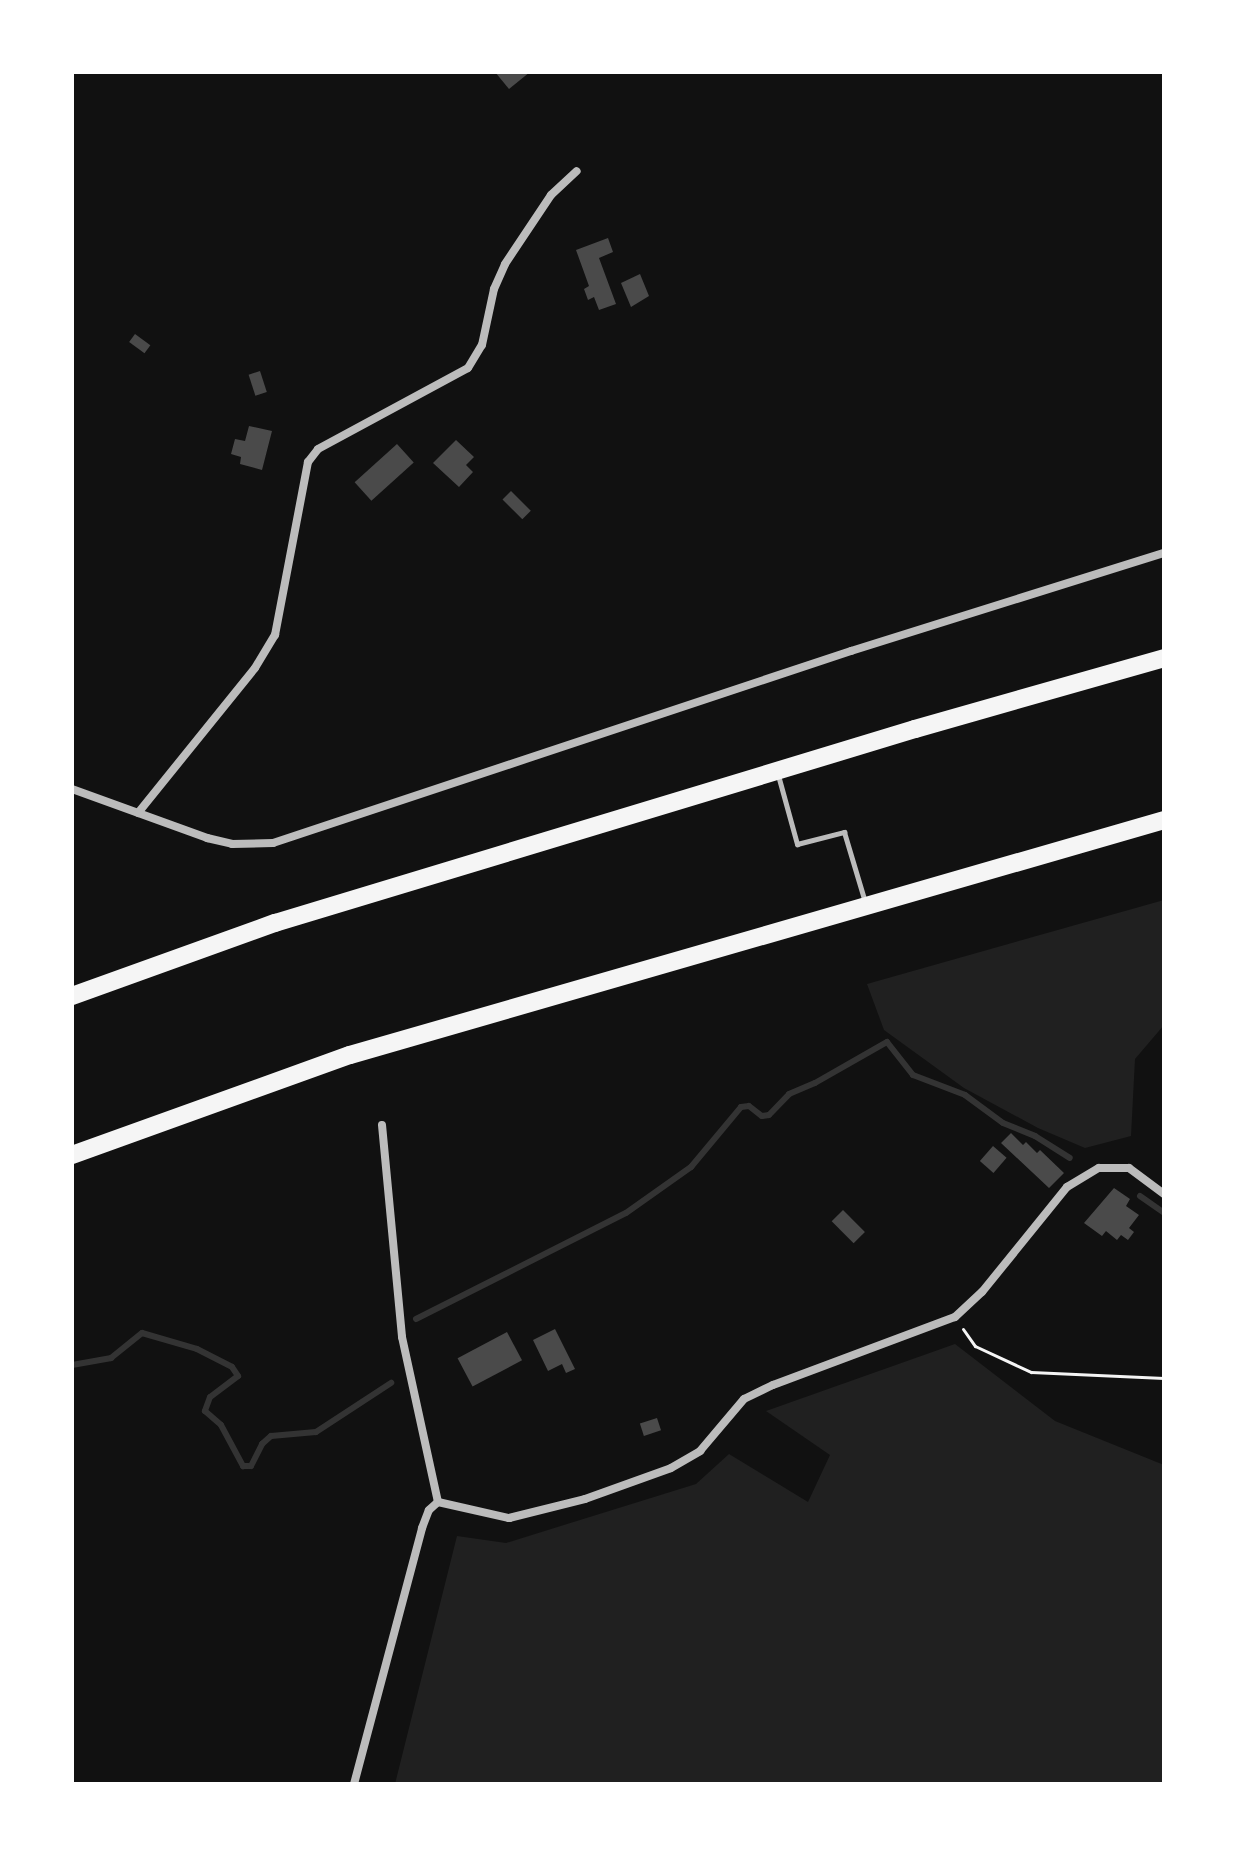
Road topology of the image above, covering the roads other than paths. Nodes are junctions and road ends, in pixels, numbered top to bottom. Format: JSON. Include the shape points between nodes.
{"nodes":[{"id":1,"x":577,"y":171,"type":"dead end"},
{"id":2,"x":1164,"y":553,"type":"edge"},
{"id":3,"x":1164,"y":658,"type":"edge"},
{"id":4,"x":777,"y":771,"type":"junction"},
{"id":5,"x":72,"y":789,"type":"edge"},
{"id":6,"x":138,"y":813,"type":"junction"},
{"id":7,"x":1164,"y":820,"type":"edge"},
{"id":8,"x":867,"y":907,"type":"junction"},
{"id":9,"x":72,"y":996,"type":"edge"},
{"id":10,"x":382,"y":1125,"type":"dead end"},
{"id":11,"x":72,"y":1155,"type":"edge"},
{"id":12,"x":1164,"y":1194,"type":"edge"},
{"id":13,"x":438,"y":1502,"type":"junction"},
{"id":14,"x":354,"y":1784,"type":"edge"}],
"edges":[{"from":1,"to":6,"type":"street","via":[[551,195],[505,264],[482,345],[468,368],[318,449],[308,462],[275,635],[255,668]]},
{"from":2,"to":6,"type":"street","via":[[273,843],[232,844]]},
{"from":3,"to":4,"type":"highway"},
{"from":4,"to":8,"type":"lane","via":[[797,844],[844,832]]},
{"from":4,"to":9,"type":"highway","via":[[275,923]]},
{"from":5,"to":6,"type":"street"},
{"from":7,"to":8,"type":"highway"},
{"from":8,"to":11,"type":"highway","via":[[350,1055]]},
{"from":10,"to":13,"type":"street","via":[[402,1337]]},
{"from":12,"to":13,"type":"street","via":[[1129,1168],[1099,1168],[1067,1187],[982,1292],[955,1317],[744,1399],[700,1451],[657,1474],[509,1518]]},
{"from":13,"to":14,"type":"street","via":[[422,1528]]}]}
